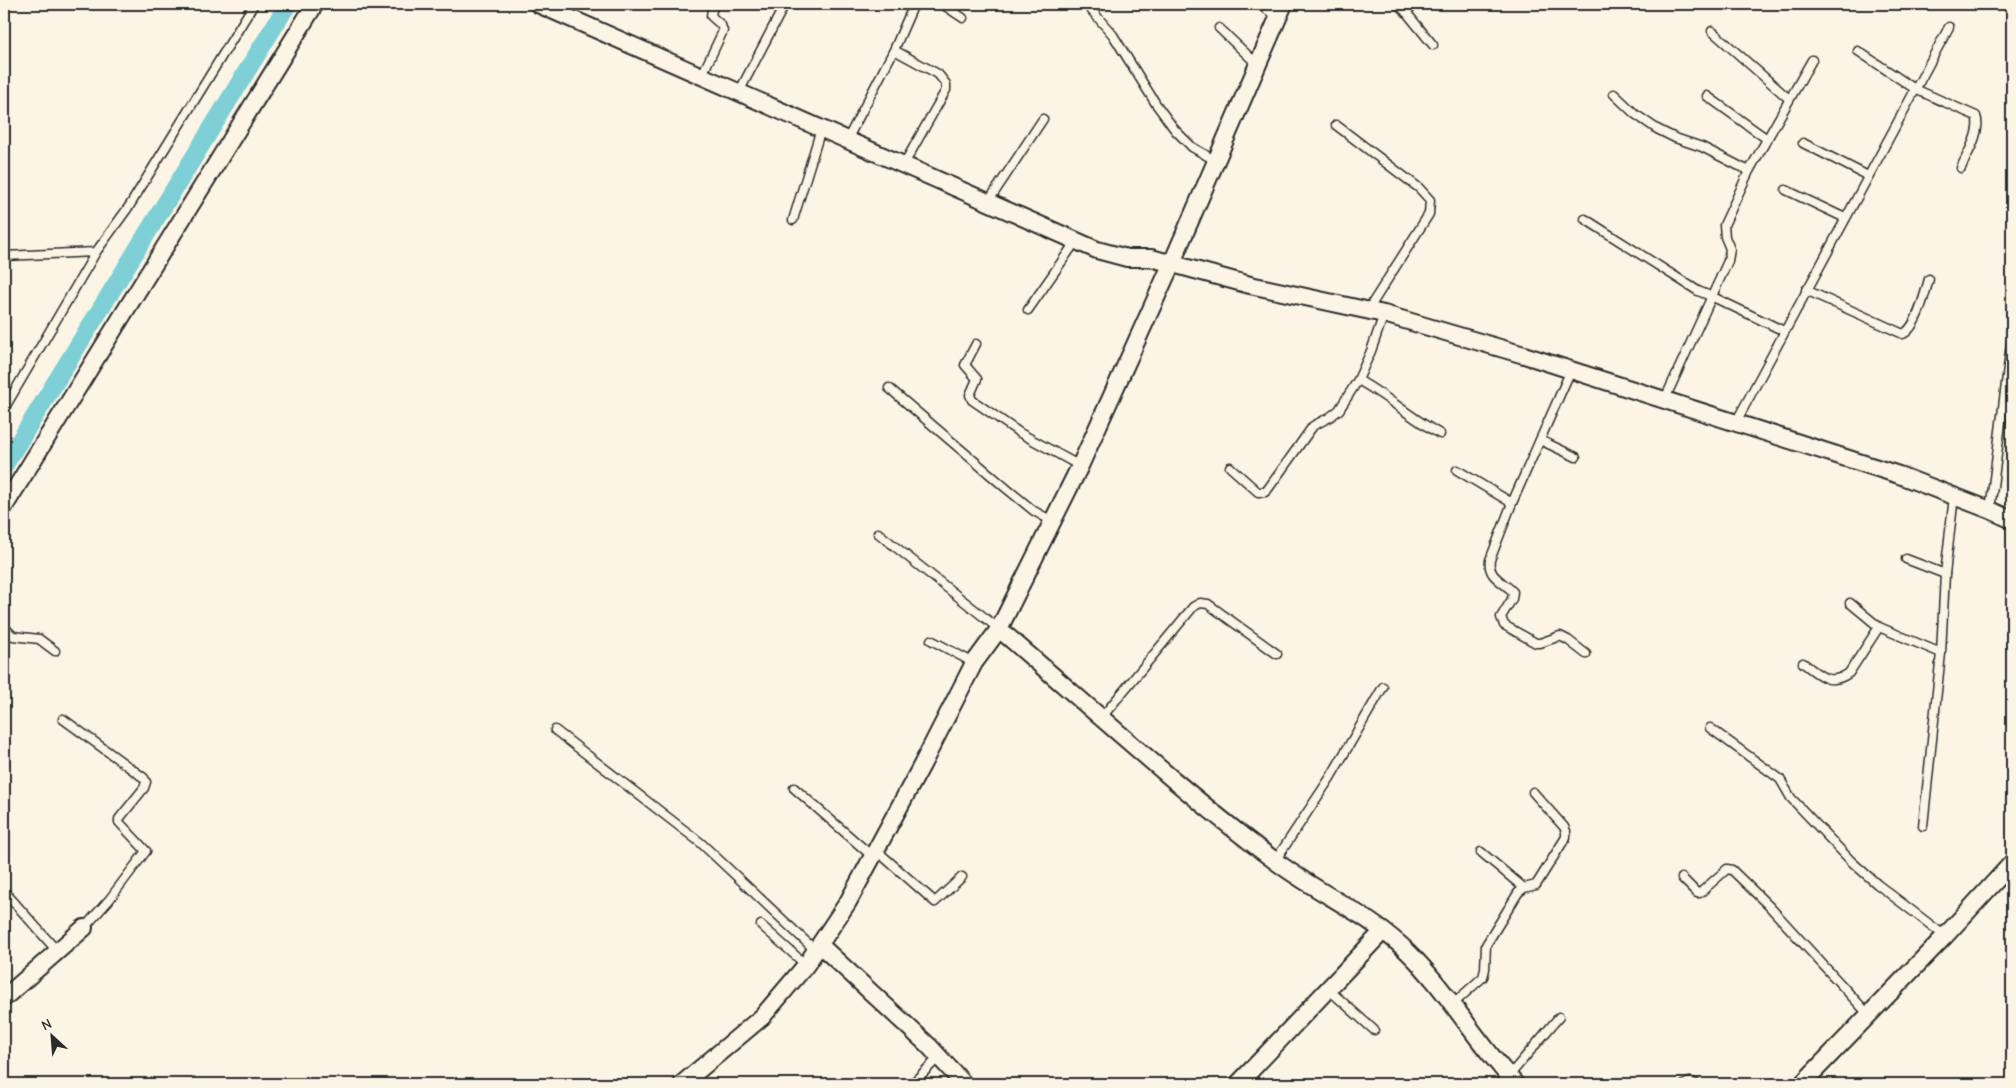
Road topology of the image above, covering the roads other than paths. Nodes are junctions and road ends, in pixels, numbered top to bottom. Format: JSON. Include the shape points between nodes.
{"nodes":[{"id":1,"x":254,"y":4,"type":"edge"},
{"id":2,"x":315,"y":4,"type":"edge"},
{"id":3,"x":538,"y":4,"type":"edge"},
{"id":4,"x":712,"y":4,"type":"edge"},
{"id":5,"x":785,"y":4,"type":"edge"},
{"id":6,"x":914,"y":4,"type":"edge"},
{"id":7,"x":942,"y":4,"type":"edge"},
{"id":8,"x":1086,"y":4,"type":"edge"},
{"id":9,"x":1260,"y":4,"type":"edge"},
{"id":10,"x":1398,"y":4,"type":"edge"},
{"id":11,"x":1415,"y":4,"type":"edge"},
{"id":12,"x":1281,"y":11,"type":"edge"},
{"id":13,"x":1406,"y":12,"type":"junction"},
{"id":14,"x":963,"y":18,"type":"dead end"},
{"id":15,"x":1949,"y":27,"type":"dead end"},
{"id":16,"x":1219,"y":28,"type":"dead end"},
{"id":17,"x":1712,"y":31,"type":"dead end"},
{"id":18,"x":1433,"y":45,"type":"dead end"},
{"id":19,"x":894,"y":50,"type":"junction"},
{"id":20,"x":1858,"y":51,"type":"dead end"},
{"id":21,"x":1812,"y":60,"type":"dead end"},
{"id":22,"x":1257,"y":64,"type":"junction"},
{"id":23,"x":702,"y":75,"type":"junction"},
{"id":24,"x":1915,"y":90,"type":"junction"},
{"id":25,"x":740,"y":92,"type":"junction"},
{"id":26,"x":1614,"y":94,"type":"dead end"},
{"id":27,"x":1707,"y":96,"type":"dead end"},
{"id":28,"x":1788,"y":99,"type":"junction"},
{"id":29,"x":1043,"y":119,"type":"dead end"},
{"id":30,"x":1336,"y":125,"type":"dead end"},
{"id":31,"x":822,"y":128,"type":"junction"},
{"id":32,"x":1767,"y":139,"type":"junction"},
{"id":33,"x":847,"y":140,"type":"junction"},
{"id":34,"x":1803,"y":143,"type":"dead end"},
{"id":35,"x":1216,"y":161,"type":"junction"},
{"id":36,"x":904,"y":164,"type":"junction"},
{"id":37,"x":1961,"y":168,"type":"dead end"},
{"id":38,"x":1749,"y":171,"type":"junction"},
{"id":39,"x":1868,"y":176,"type":"junction"},
{"id":40,"x":1786,"y":190,"type":"dead end"},
{"id":41,"x":988,"y":202,"type":"junction"},
{"id":42,"x":1845,"y":218,"type":"junction"},
{"id":43,"x":1585,"y":219,"type":"dead end"},
{"id":44,"x":793,"y":220,"type":"dead end"},
{"id":45,"x":1076,"y":241,"type":"junction"},
{"id":46,"x":96,"y":252,"type":"junction"},
{"id":47,"x":4,"y":256,"type":"edge"},
{"id":48,"x":1171,"y":265,"type":"junction"},
{"id":49,"x":1929,"y":278,"type":"dead end"},
{"id":50,"x":1806,"y":290,"type":"junction"},
{"id":51,"x":1713,"y":297,"type":"junction"},
{"id":52,"x":1028,"y":310,"type":"dead end"},
{"id":53,"x":1376,"y":312,"type":"junction"},
{"id":54,"x":1784,"y":331,"type":"junction"},
{"id":55,"x":2012,"y":336,"type":"edge"},
{"id":56,"x":976,"y":344,"type":"dead end"},
{"id":57,"x":1571,"y":370,"type":"junction"},
{"id":58,"x":1358,"y":380,"type":"junction"},
{"id":59,"x":889,"y":388,"type":"dead end"},
{"id":60,"x":1664,"y":399,"type":"junction"},
{"id":61,"x":4,"y":409,"type":"edge"},
{"id":62,"x":1736,"y":422,"type":"junction"},
{"id":63,"x":1440,"y":434,"type":"dead end"},
{"id":64,"x":1540,"y":440,"type":"junction"},
{"id":65,"x":1576,"y":457,"type":"dead end"},
{"id":66,"x":1080,"y":466,"type":"junction"},
{"id":67,"x":1230,"y":467,"type":"dead end"},
{"id":68,"x":1457,"y":470,"type":"dead end"},
{"id":69,"x":1954,"y":496,"type":"junction"},
{"id":70,"x":1512,"y":503,"type":"junction"},
{"id":71,"x":4,"y":507,"type":"edge"},
{"id":72,"x":1990,"y":510,"type":"junction"},
{"id":73,"x":2012,"y":520,"type":"edge"},
{"id":74,"x":1052,"y":521,"type":"junction"},
{"id":75,"x":878,"y":533,"type":"dead end"},
{"id":76,"x":1906,"y":559,"type":"dead end"},
{"id":77,"x":1945,"y":574,"type":"junction"},
{"id":78,"x":1850,"y":603,"type":"dead end"},
{"id":79,"x":4,"y":627,"type":"edge"},
{"id":80,"x":1879,"y":627,"type":"junction"},
{"id":81,"x":998,"y":629,"type":"junction"},
{"id":82,"x":931,"y":640,"type":"dead end"},
{"id":83,"x":55,"y":651,"type":"dead end"},
{"id":84,"x":1941,"y":653,"type":"junction"},
{"id":85,"x":1277,"y":654,"type":"dead end"},
{"id":86,"x":1586,"y":654,"type":"dead end"},
{"id":87,"x":974,"y":663,"type":"junction"},
{"id":88,"x":1803,"y":663,"type":"dead end"},
{"id":89,"x":1382,"y":687,"type":"dead end"},
{"id":90,"x":1102,"y":717,"type":"junction"},
{"id":91,"x":63,"y":719,"type":"dead end"},
{"id":92,"x":1710,"y":728,"type":"dead end"},
{"id":93,"x":555,"y":730,"type":"dead end"},
{"id":94,"x":794,"y":788,"type":"dead end"},
{"id":95,"x":1533,"y":792,"type":"dead end"},
{"id":96,"x":1923,"y":826,"type":"dead end"},
{"id":97,"x":1481,"y":852,"type":"dead end"},
{"id":98,"x":874,"y":853,"type":"junction"},
{"id":99,"x":1275,"y":861,"type":"junction"},
{"id":100,"x":2012,"y":863,"type":"edge"},
{"id":101,"x":962,"y":877,"type":"dead end"},
{"id":102,"x":1682,"y":878,"type":"dead end"},
{"id":103,"x":1524,"y":888,"type":"junction"},
{"id":104,"x":4,"y":891,"type":"edge"},
{"id":105,"x":762,"y":925,"type":"dead end"},
{"id":106,"x":84,"y":928,"type":"joint"},
{"id":107,"x":1383,"y":931,"type":"junction"},
{"id":108,"x":1945,"y":936,"type":"junction"},
{"id":109,"x":818,"y":948,"type":"junction"},
{"id":110,"x":58,"y":952,"type":"junction"},
{"id":111,"x":806,"y":965,"type":"junction"},
{"id":112,"x":1328,"y":990,"type":"junction"},
{"id":113,"x":4,"y":998,"type":"edge"},
{"id":114,"x":1453,"y":1004,"type":"junction"},
{"id":115,"x":1868,"y":1014,"type":"junction"},
{"id":116,"x":1559,"y":1017,"type":"dead end"},
{"id":117,"x":1374,"y":1030,"type":"dead end"},
{"id":118,"x":939,"y":1056,"type":"junction"},
{"id":119,"x":698,"y":1079,"type":"edge"},
{"id":120,"x":1512,"y":1080,"type":"edge"},
{"id":121,"x":682,"y":1084,"type":"edge"},
{"id":122,"x":912,"y":1084,"type":"edge"},
{"id":123,"x":964,"y":1084,"type":"edge"},
{"id":124,"x":1238,"y":1084,"type":"edge"},
{"id":125,"x":1685,"y":1084,"type":"edge"},
{"id":126,"x":1696,"y":1084,"type":"edge"},
{"id":127,"x":1802,"y":1084,"type":"edge"}],
"edges":[{"from":1,"to":46,"type":"lane","via":[[130,204]]},
{"from":2,"to":71,"type":"street"},
{"from":3,"to":23,"type":"street"},
{"from":4,"to":23,"type":"lane","via":[[711,16],[723,30]]},
{"from":5,"to":25,"type":"lane"},
{"from":6,"to":19,"type":"lane"},
{"from":7,"to":14,"type":"lane"},
{"from":8,"to":35,"type":"lane","via":[[1113,35],[1175,130],[1192,147]]},
{"from":9,"to":12,"type":"lane"},
{"from":10,"to":13,"type":"lane"},
{"from":11,"to":13,"type":"lane"},
{"from":12,"to":22,"type":"street"},
{"from":13,"to":18,"type":"lane"},
{"from":15,"to":24,"type":"lane"},
{"from":16,"to":22,"type":"lane"},
{"from":17,"to":28,"type":"lane"},
{"from":19,"to":33,"type":"lane"},
{"from":19,"to":36,"type":"lane","via":[[938,74],[946,84],[946,90]]},
{"from":20,"to":24,"type":"lane"},
{"from":21,"to":28,"type":"lane"},
{"from":22,"to":35,"type":"street"},
{"from":23,"to":25,"type":"street"},
{"from":24,"to":37,"type":"lane","via":[[1976,116],[1975,135]]},
{"from":24,"to":39,"type":"lane"},
{"from":25,"to":31,"type":"street"},
{"from":26,"to":38,"type":"lane","via":[[1657,130],[1702,147]]},
{"from":27,"to":32,"type":"lane"},
{"from":28,"to":32,"type":"lane"},
{"from":29,"to":41,"type":"lane"},
{"from":30,"to":53,"type":"lane","via":[[1419,188],[1430,200],[1429,214]]},
{"from":31,"to":33,"type":"street"},
{"from":31,"to":44,"type":"lane"},
{"from":32,"to":38,"type":"lane"},
{"from":33,"to":36,"type":"street"},
{"from":34,"to":39,"type":"lane"},
{"from":35,"to":48,"type":"street"},
{"from":36,"to":41,"type":"street"},
{"from":38,"to":51,"type":"lane","via":[[1724,225],[1730,255]]},
{"from":39,"to":42,"type":"lane"},
{"from":40,"to":42,"type":"lane"},
{"from":41,"to":45,"type":"street"},
{"from":42,"to":50,"type":"lane"},
{"from":43,"to":51,"type":"lane","via":[[1698,292]]},
{"from":45,"to":48,"type":"street","via":[[1127,258],[1151,258]]},
{"from":45,"to":52,"type":"lane"},
{"from":46,"to":47,"type":"lane"},
{"from":46,"to":61,"type":"lane"},
{"from":48,"to":53,"type":"street"},
{"from":48,"to":66,"type":"street"},
{"from":49,"to":50,"type":"lane","via":[[1915,320],[1903,334]]},
{"from":50,"to":54,"type":"lane"},
{"from":51,"to":54,"type":"lane"},
{"from":51,"to":60,"type":"lane"},
{"from":53,"to":57,"type":"street"},
{"from":53,"to":58,"type":"lane","via":[[1371,351]]},
{"from":54,"to":62,"type":"lane"},
{"from":55,"to":72,"type":"lane"},
{"from":56,"to":66,"type":"lane","via":[[965,365],[977,378],[970,394],[972,400],[1020,434]]},
{"from":57,"to":60,"type":"street"},
{"from":57,"to":64,"type":"lane"},
{"from":58,"to":63,"type":"lane"},
{"from":58,"to":67,"type":"lane","via":[[1335,414],[1313,426],[1265,492],[1258,492]]},
{"from":59,"to":74,"type":"lane","via":[[1018,498]]},
{"from":60,"to":62,"type":"street"},
{"from":62,"to":69,"type":"street"},
{"from":64,"to":65,"type":"lane"},
{"from":64,"to":70,"type":"lane"},
{"from":66,"to":74,"type":"street"},
{"from":68,"to":70,"type":"lane"},
{"from":69,"to":72,"type":"street"},
{"from":69,"to":77,"type":"lane"},
{"from":70,"to":86,"type":"lane","via":[[1489,566],[1490,572],[1514,595],[1501,620],[1504,625],[1536,643],[1560,636]]},
{"from":72,"to":73,"type":"street"},
{"from":74,"to":81,"type":"street"},
{"from":75,"to":81,"type":"lane"},
{"from":76,"to":77,"type":"lane"},
{"from":77,"to":84,"type":"lane"},
{"from":78,"to":80,"type":"lane"},
{"from":79,"to":83,"type":"lane","via":[[14,636],[40,639]]},
{"from":80,"to":84,"type":"lane"},
{"from":80,"to":88,"type":"lane","via":[[1849,673],[1842,678],[1831,680]]},
{"from":81,"to":87,"type":"street"},
{"from":81,"to":90,"type":"street"},
{"from":82,"to":87,"type":"lane"},
{"from":84,"to":96,"type":"lane"},
{"from":85,"to":90,"type":"lane","via":[[1208,604],[1200,602]]},
{"from":87,"to":98,"type":"street"},
{"from":89,"to":99,"type":"lane","via":[[1330,778]]},
{"from":90,"to":99,"type":"street"},
{"from":91,"to":106,"type":"lane","via":[[146,782],[118,822],[146,851],[110,900]]},
{"from":92,"to":108,"type":"lane","via":[[1780,779],[1790,798],[1852,862]]},
{"from":93,"to":109,"type":"lane","via":[[701,843]]},
{"from":94,"to":98,"type":"lane"},
{"from":95,"to":103,"type":"lane","via":[[1567,833],[1536,885]]},
{"from":97,"to":103,"type":"lane"},
{"from":98,"to":101,"type":"lane","via":[[935,902]]},
{"from":98,"to":109,"type":"street"},
{"from":99,"to":107,"type":"street"},
{"from":100,"to":108,"type":"street"},
{"from":102,"to":115,"type":"lane","via":[[1700,893],[1727,869],[1732,870]]},
{"from":103,"to":114,"type":"lane","via":[[1486,945],[1483,977]]},
{"from":104,"to":110,"type":"lane"},
{"from":105,"to":111,"type":"lane"},
{"from":106,"to":110,"type":"street"},
{"from":107,"to":112,"type":"street"},
{"from":107,"to":114,"type":"street","via":[[1408,952]]},
{"from":108,"to":115,"type":"street"},
{"from":109,"to":111,"type":"street"},
{"from":109,"to":118,"type":"street","via":[[896,1014]]},
{"from":110,"to":113,"type":"street"},
{"from":111,"to":119,"type":"street","via":[[762,1017]]},
{"from":112,"to":117,"type":"lane"},
{"from":112,"to":124,"type":"street"},
{"from":114,"to":120,"type":"street"},
{"from":115,"to":127,"type":"street"},
{"from":116,"to":120,"type":"lane"},
{"from":118,"to":122,"type":"lane"},
{"from":118,"to":123,"type":"street"},
{"from":119,"to":121,"type":"street"},
{"from":125,"to":126,"type":"lane"}]}
